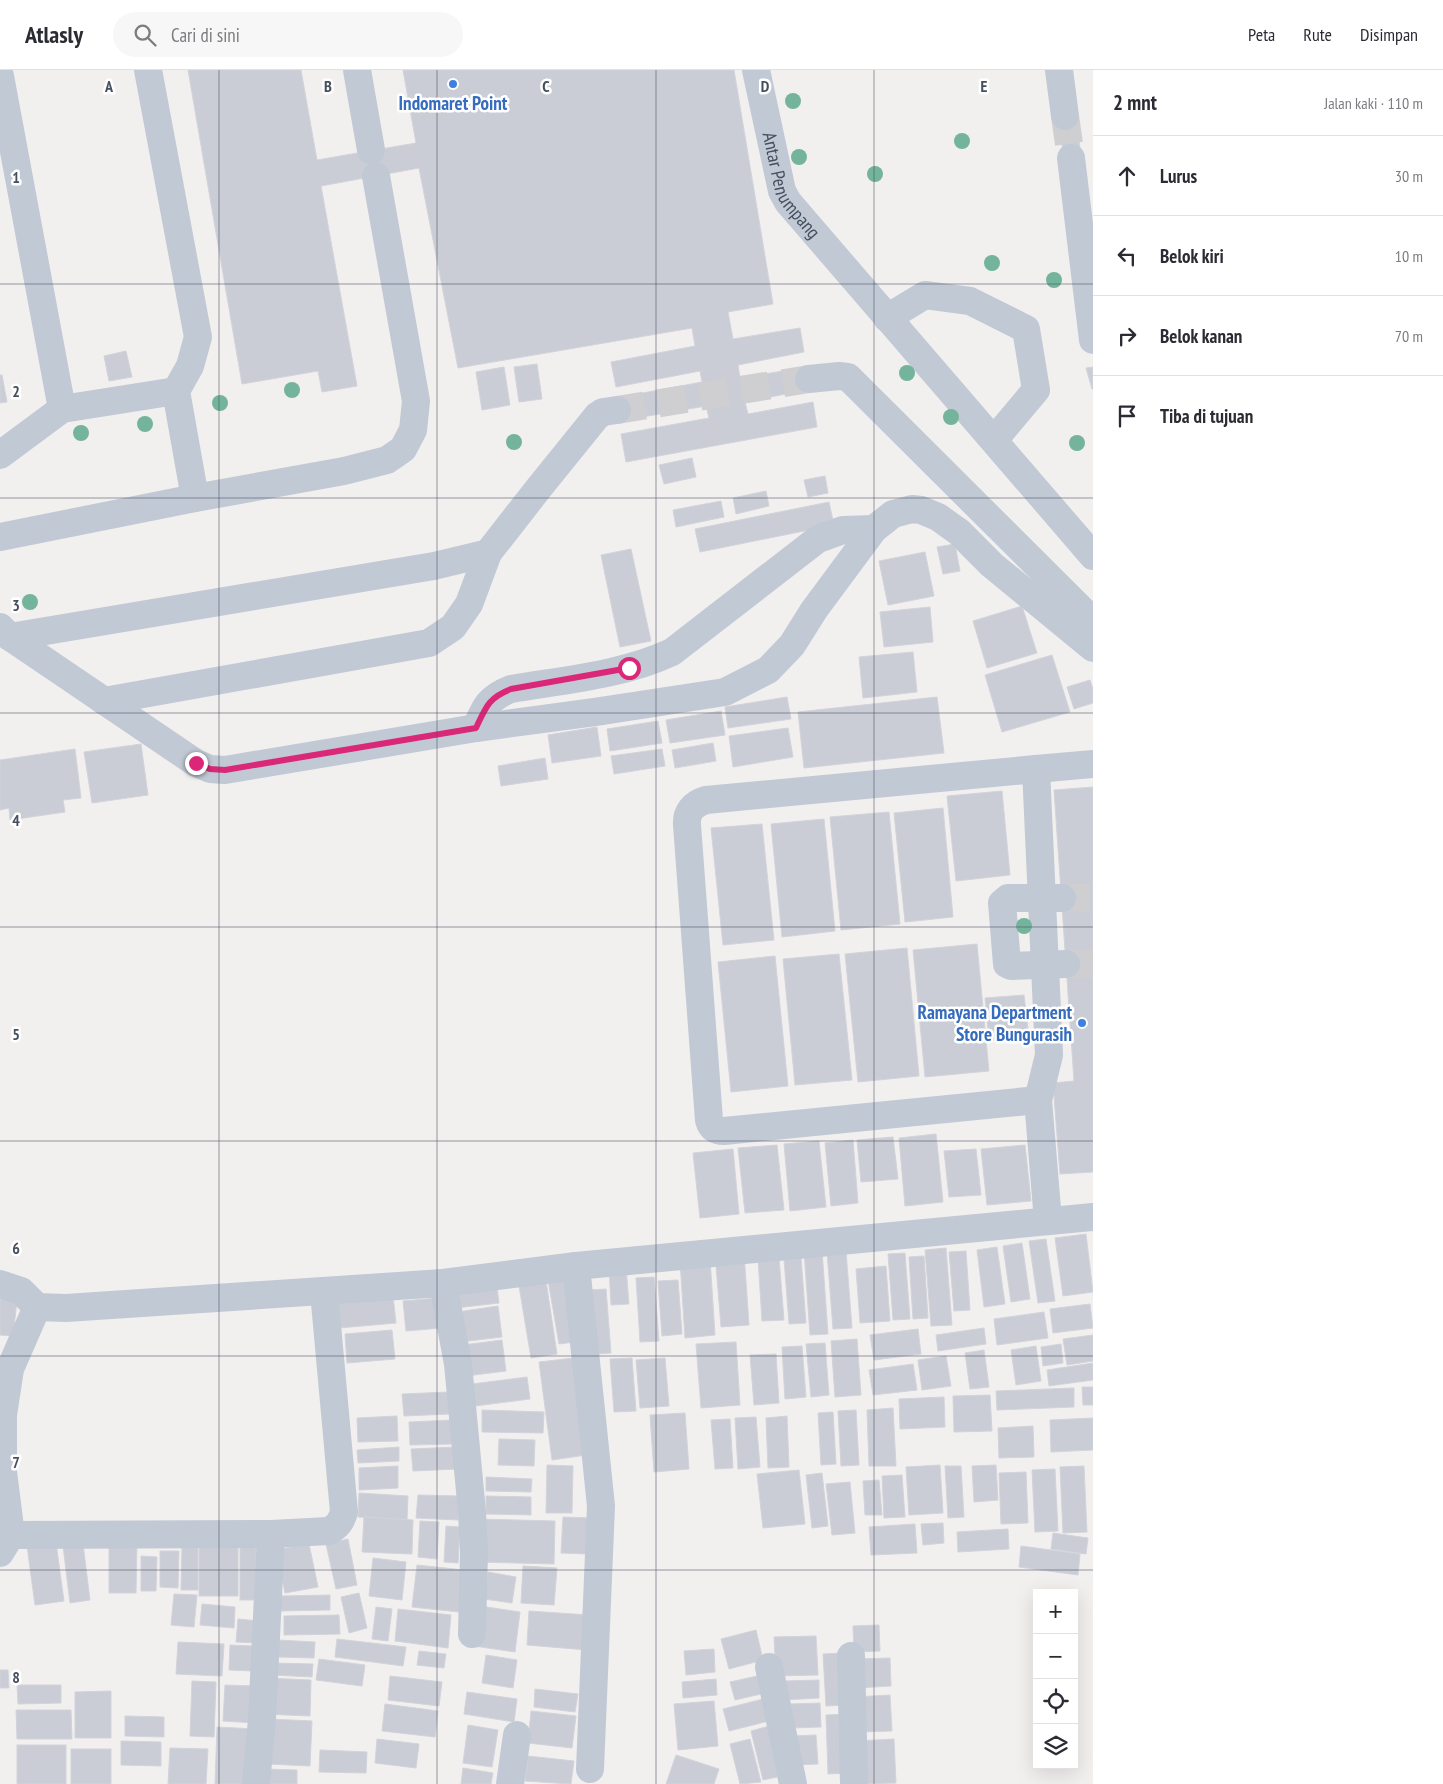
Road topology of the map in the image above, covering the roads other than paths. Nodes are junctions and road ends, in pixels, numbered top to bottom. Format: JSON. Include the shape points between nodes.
{"nodes":[{"id":1,"x":148,"y":70,"type":"edge"},
{"id":2,"x":357,"y":70,"type":"edge"},
{"id":3,"x":756,"y":70,"type":"edge"},
{"id":4,"x":1059,"y":70,"type":"edge"},
{"id":5,"x":0,"y":76,"type":"edge"},
{"id":6,"x":1066,"y":116,"type":"tunnel mouth"},
{"id":7,"x":1071,"y":158,"type":"tunnel mouth"},
{"id":8,"x":888,"y":318,"type":"junction"},
{"id":9,"x":1093,"y":340,"type":"edge"},
{"id":10,"x":808,"y":379,"type":"tunnel mouth"},
{"id":11,"x":176,"y":391,"type":"junction"},
{"id":12,"x":62,"y":409,"type":"junction"},
{"id":13,"x":617,"y":410,"type":"tunnel mouth"},
{"id":14,"x":994,"y":440,"type":"junction"},
{"id":15,"x":0,"y":455,"type":"edge"},
{"id":16,"x":195,"y":498,"type":"junction"},
{"id":17,"x":874,"y":529,"type":"junction"},
{"id":18,"x":0,"y":538,"type":"edge"},
{"id":19,"x":488,"y":553,"type":"junction"},
{"id":20,"x":1093,"y":556,"type":"edge"},
{"id":21,"x":1093,"y":621,"type":"edge"},
{"id":22,"x":5,"y":632,"type":"edge"},
{"id":23,"x":1093,"y":648,"type":"edge"},
{"id":24,"x":104,"y":701,"type":"junction"},
{"id":25,"x":476,"y":728,"type":"junction"},
{"id":26,"x":1093,"y":764,"type":"edge"},
{"id":27,"x":1036,"y":769,"type":"junction"},
{"id":28,"x":1052,"y":898,"type":"junction"},
{"id":29,"x":1055,"y":965,"type":"junction"},
{"id":30,"x":1038,"y":1100,"type":"junction"},
{"id":31,"x":1047,"y":1210,"type":"dead end"},
{"id":32,"x":1093,"y":1218,"type":"edge"},
{"id":33,"x":576,"y":1266,"type":"junction"},
{"id":34,"x":443,"y":1283,"type":"junction"},
{"id":35,"x":0,"y":1284,"type":"edge"},
{"id":36,"x":324,"y":1292,"type":"junction"},
{"id":37,"x":37,"y":1307,"type":"junction"},
{"id":38,"x":2,"y":1472,"type":"edge"},
{"id":39,"x":271,"y":1534,"type":"junction"},
{"id":40,"x":6,"y":1544,"type":"edge"},
{"id":41,"x":472,"y":1634,"type":"dead end"},
{"id":42,"x":851,"y":1656,"type":"dead end"},
{"id":43,"x":769,"y":1667,"type":"dead end"},
{"id":44,"x":517,"y":1735,"type":"dead end"},
{"id":45,"x":590,"y":1769,"type":"dead end"},
{"id":46,"x":256,"y":1784,"type":"edge"},
{"id":47,"x":510,"y":1784,"type":"edge"},
{"id":48,"x":793,"y":1784,"type":"edge"},
{"id":49,"x":854,"y":1784,"type":"edge"}],
"edges":[{"from":1,"to":11,"type":"street","via":[[198,336],[190,366]]},
{"from":2,"to":16,"type":"street","via":[[416,401],[412,430],[403,449],[387,460]]},
{"from":3,"to":8,"type":"street","name":"Antar Penumpang","via":[[782,191]]},
{"from":4,"to":6,"type":"street"},
{"from":5,"to":12,"type":"street"},
{"from":7,"to":9,"type":"street"},
{"from":8,"to":14,"type":"street","name":"Antar Penumpang"},
{"from":8,"to":14,"type":"street","via":[[925,295],[970,301],[1026,328],[1036,390]]},
{"from":10,"to":21,"type":"street","via":[[848,378]]},
{"from":11,"to":12,"type":"street"},
{"from":11,"to":16,"type":"street"},
{"from":12,"to":15,"type":"street"},
{"from":13,"to":19,"type":"street","via":[[602,412],[598,416]]},
{"from":14,"to":20,"type":"street","name":"Antar Penumpang"},
{"from":16,"to":18,"type":"street"},
{"from":17,"to":23,"type":"street","via":[[894,514],[912,509],[938,517]]},
{"from":17,"to":25,"type":"street","via":[[844,530],[818,539],[672,652],[652,662],[499,694],[487,703]]},
{"from":17,"to":25,"type":"street","via":[[814,610],[792,646],[768,670],[725,692]]},
{"from":19,"to":22,"type":"street","via":[[434,566]]},
{"from":19,"to":24,"type":"street","via":[[468,604],[453,627],[429,643]]},
{"from":22,"to":24,"type":"street"},
{"from":24,"to":25,"type":"street","via":[[196,763],[210,769],[225,770]]},
{"from":26,"to":27,"type":"street"},
{"from":27,"to":28,"type":"street"},
{"from":27,"to":30,"type":"street","via":[[706,800],[690,810],[687,817],[708,1120],[715,1130]]},
{"from":28,"to":29,"type":"street"},
{"from":28,"to":29,"type":"street","via":[[1008,898],[1002,903],[1007,964]]},
{"from":29,"to":30,"type":"street","via":[[1049,1055]]},
{"from":30,"to":31,"type":"street"},
{"from":32,"to":33,"type":"street"},
{"from":33,"to":34,"type":"street"},
{"from":33,"to":45,"type":"street","via":[[601,1506]]},
{"from":34,"to":36,"type":"street"},
{"from":34,"to":41,"type":"street","via":[[458,1364],[472,1512]]},
{"from":35,"to":37,"type":"street","via":[[21,1291]]},
{"from":36,"to":37,"type":"street","via":[[66,1308]]},
{"from":36,"to":39,"type":"street","via":[[344,1512],[342,1521],[329,1531]]},
{"from":37,"to":38,"type":"street","via":[[10,1370],[3,1416]]},
{"from":38,"to":40,"type":"street"},
{"from":39,"to":40,"type":"street"},
{"from":39,"to":46,"type":"street"},
{"from":42,"to":49,"type":"street"},
{"from":43,"to":48,"type":"street"},
{"from":44,"to":47,"type":"street"}]}
